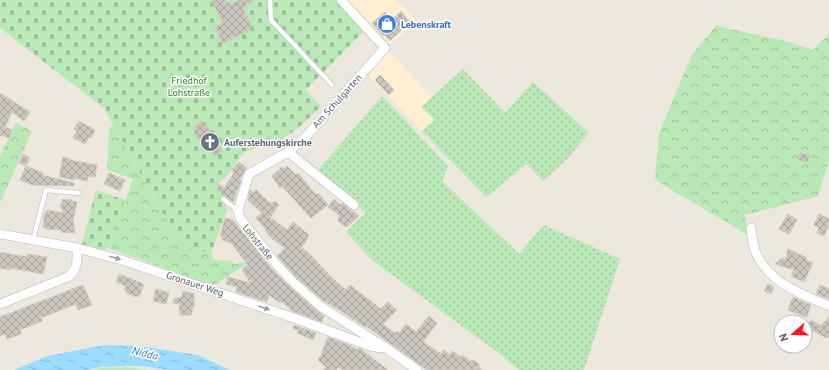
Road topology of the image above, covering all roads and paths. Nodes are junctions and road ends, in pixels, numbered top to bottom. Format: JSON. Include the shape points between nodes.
{"nodes":[{"id":1,"x":270,"y":0,"type":"edge"},
{"id":2,"x":341,"y":0,"type":"edge"},
{"id":3,"x":332,"y":84,"type":"dead end"},
{"id":4,"x":288,"y":152,"type":"junction"},
{"id":5,"x":79,"y":193,"type":"dead end"},
{"id":6,"x":223,"y":199,"type":"dead end"},
{"id":7,"x":354,"y":206,"type":"dead end"},
{"id":8,"x":238,"y":211,"type":"junction"},
{"id":9,"x":750,"y":228,"type":"dead end"},
{"id":10,"x":0,"y":234,"type":"edge"},
{"id":11,"x":33,"y":240,"type":"junction"},
{"id":12,"x":77,"y":248,"type":"junction"},
{"id":13,"x":0,"y":304,"type":"edge"},
{"id":14,"x":829,"y":306,"type":"edge"},
{"id":15,"x":386,"y":348,"type":"junction"},
{"id":16,"x":417,"y":370,"type":"edge"}],
"edges":[{"from":1,"to":3,"type":"lane","via":[[271,20]]},
{"from":2,"to":4,"type":"street","name":"Am Schulgarten","via":[[385,48],[301,142]]},
{"from":4,"to":7,"type":"street"},
{"from":4,"to":8,"type":"street","via":[[249,174]]},
{"from":5,"to":11,"type":"lane","via":[[46,190]]},
{"from":6,"to":8,"type":"lane"},
{"from":8,"to":15,"type":"street","name":"Lohstraße","via":[[242,223],[300,289],[320,306]]},
{"from":9,"to":14,"type":"street","via":[[757,254],[774,277],[795,291]]},
{"from":10,"to":11,"type":"street","name":"Gronauer Weg"},
{"from":11,"to":12,"type":"street","name":"Gronauer Weg"},
{"from":12,"to":13,"type":"street","via":[[76,267],[70,276]]},
{"from":12,"to":15,"type":"street","name":"Gronauer Weg","one_way":true,"via":[[122,260],[370,346]]},
{"from":15,"to":16,"type":"street","name":"Lohstraße"}]}
